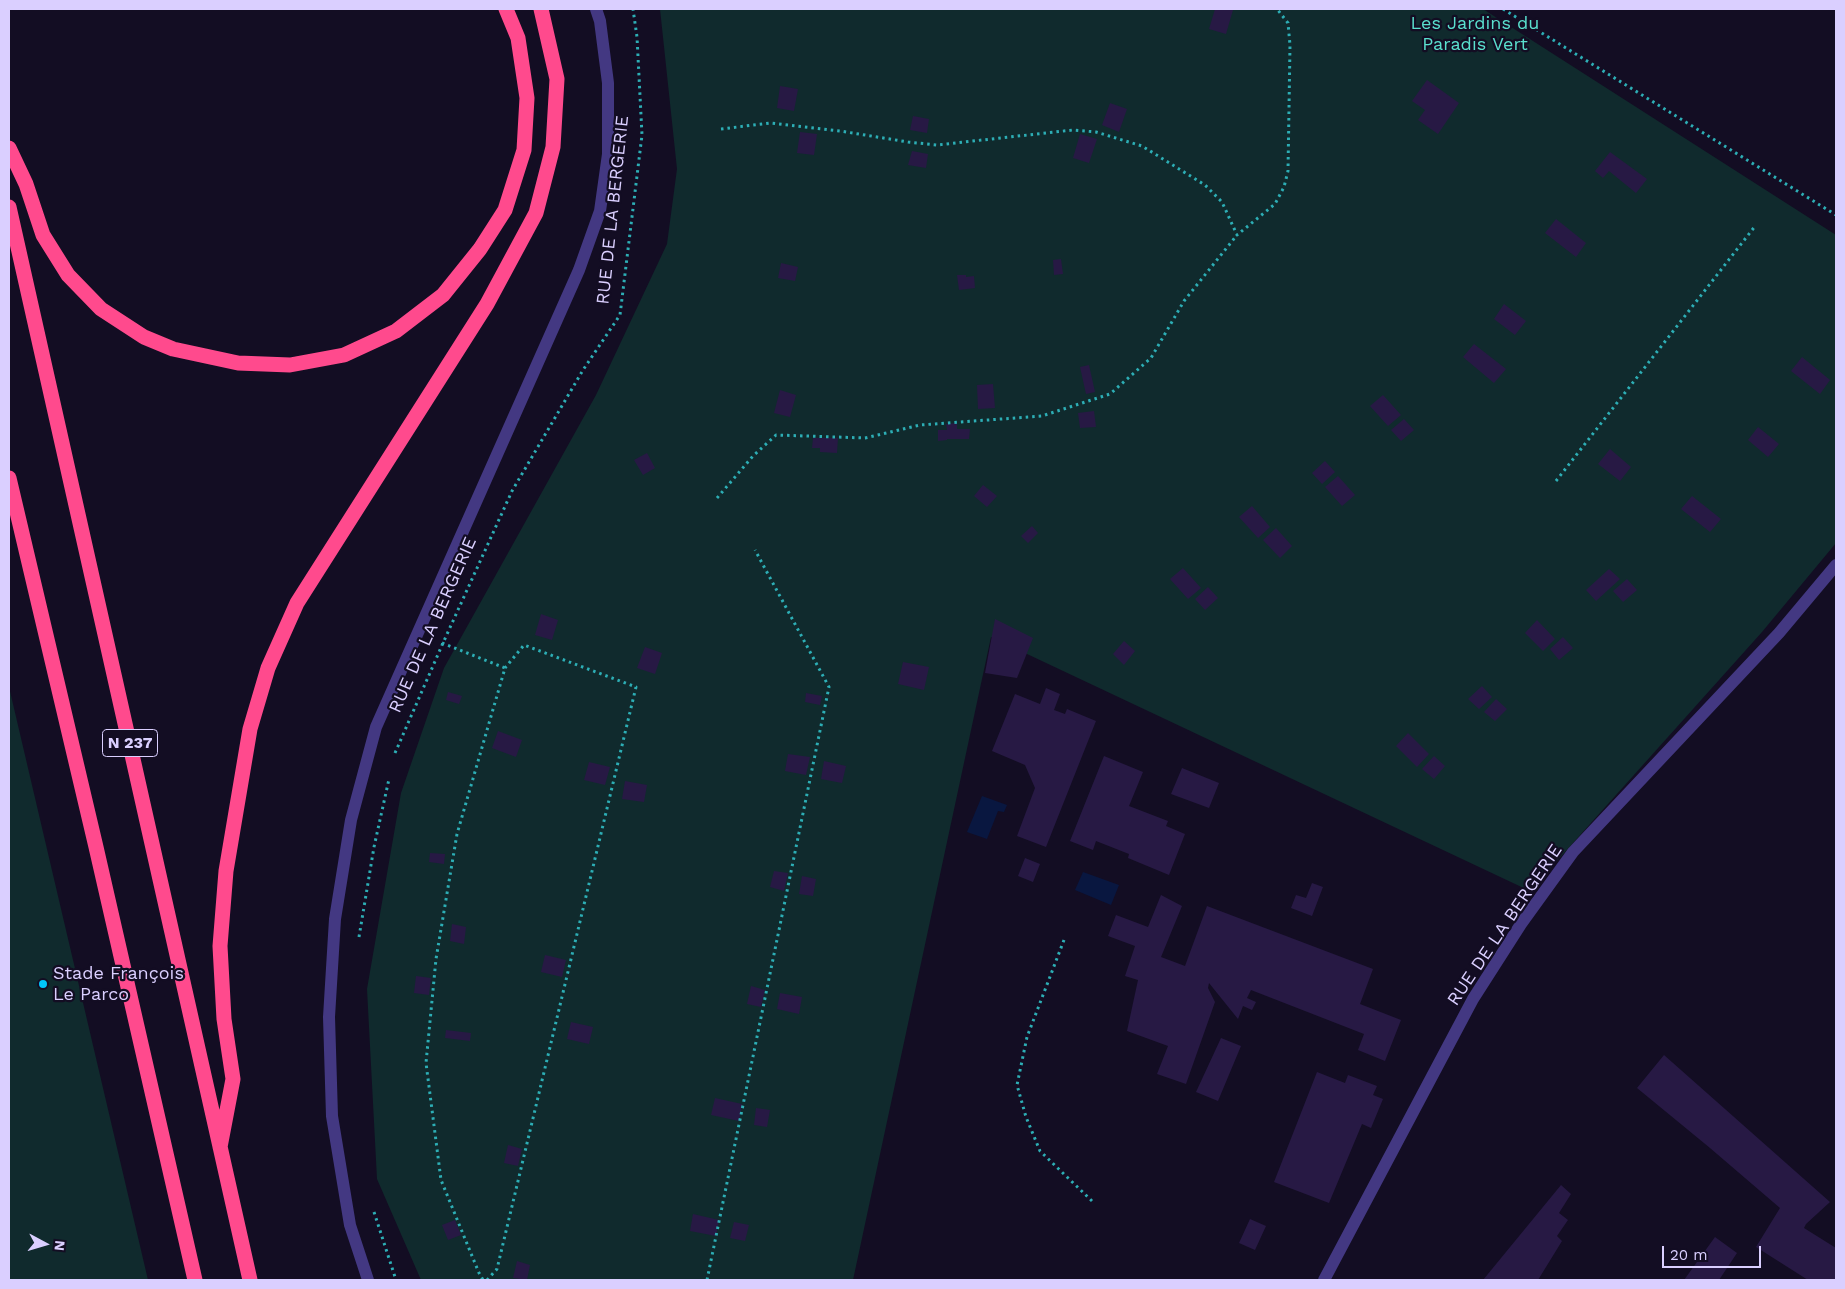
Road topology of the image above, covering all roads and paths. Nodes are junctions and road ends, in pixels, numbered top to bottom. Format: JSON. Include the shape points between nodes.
{"nodes":[{"id":1,"x":506,"y":9,"type":"edge"},
{"id":2,"x":541,"y":9,"type":"edge"},
{"id":3,"x":596,"y":9,"type":"edge"},
{"id":4,"x":633,"y":9,"type":"edge"},
{"id":5,"x":1277,"y":9,"type":"edge"},
{"id":6,"x":1504,"y":9,"type":"edge"},
{"id":7,"x":721,"y":129,"type":"dead end"},
{"id":8,"x":9,"y":148,"type":"edge"},
{"id":9,"x":9,"y":206,"type":"edge"},
{"id":10,"x":1836,"y":215,"type":"edge"},
{"id":11,"x":1756,"y":225,"type":"dead end"},
{"id":12,"x":1237,"y":235,"type":"junction"},
{"id":13,"x":9,"y":478,"type":"edge"},
{"id":14,"x":1556,"y":481,"type":"dead end"},
{"id":15,"x":717,"y":498,"type":"dead end"},
{"id":16,"x":755,"y":550,"type":"dead end"},
{"id":17,"x":1836,"y":565,"type":"edge"},
{"id":18,"x":419,"y":631,"type":"junction"},
{"id":19,"x":443,"y":643,"type":"junction"},
{"id":20,"x":505,"y":668,"type":"junction"},
{"id":21,"x":393,"y":758,"type":"dead end"},
{"id":22,"x":390,"y":776,"type":"dead end"},
{"id":23,"x":1064,"y":940,"type":"dead end"},
{"id":24,"x":358,"y":943,"type":"dead end"},
{"id":25,"x":220,"y":1147,"type":"junction"},
{"id":26,"x":1092,"y":1202,"type":"dead end"},
{"id":27,"x":372,"y":1203,"type":"dead end"},
{"id":28,"x":195,"y":1280,"type":"edge"},
{"id":29,"x":250,"y":1280,"type":"edge"},
{"id":30,"x":368,"y":1280,"type":"edge"},
{"id":31,"x":396,"y":1280,"type":"edge"},
{"id":32,"x":483,"y":1280,"type":"edge"},
{"id":33,"x":487,"y":1280,"type":"edge"},
{"id":34,"x":707,"y":1280,"type":"edge"},
{"id":35,"x":1324,"y":1280,"type":"edge"}],
"edges":[{"from":1,"to":8,"type":"highway","via":[[518,38],[527,98],[524,150],[506,210],[480,249],[443,294],[396,331],[344,355],[290,365],[238,363],[174,349],[144,337],[101,309],[68,275],[43,235],[26,184]]},
{"from":2,"to":25,"type":"highway","via":[[557,79],[553,148],[536,213],[487,304],[298,603],[268,668],[250,728],[226,871],[220,946],[224,1018],[233,1079]]},
{"from":3,"to":18,"type":"street","name":"RUE DE LA BERGERIE","via":[[608,83],[608,154],[600,210],[579,270]]},
{"from":4,"to":19,"type":"path","name":"RUE DE LA BERGERIE","via":[[642,135],[620,315],[583,370],[512,491]]},
{"from":5,"to":12,"type":"path","via":[[1288,23],[1290,45],[1288,171],[1284,187],[1274,204]]},
{"from":6,"to":10,"type":"path"},
{"from":7,"to":12,"type":"path","via":[[770,123],[937,146],[1073,130],[1096,132],[1142,146],[1205,185],[1222,202]]},
{"from":9,"to":25,"type":"highway","number":"N 237"},
{"from":11,"to":14,"type":"path"},
{"from":12,"to":15,"type":"path","via":[[1184,300],[1150,358],[1110,394],[1042,416],[920,424],[865,438],[776,435]]},
{"from":13,"to":28,"type":"highway"},
{"from":16,"to":34,"type":"path","via":[[829,687]]},
{"from":17,"to":35,"type":"street","name":"RUE DE LA BERGERIE","via":[[1779,633],[1573,852],[1521,924],[1473,998]]},
{"from":18,"to":19,"type":"path"},
{"from":18,"to":30,"type":"street","name":"RUE DE LA BERGERIE","via":[[376,727],[351,820],[335,919],[329,1017],[332,1116],[350,1225]]},
{"from":19,"to":20,"type":"path"},
{"from":19,"to":21,"type":"path","name":"RUE DE LA BERGERIE"},
{"from":20,"to":32,"type":"path","via":[[457,834],[436,959],[426,1063],[441,1180]]},
{"from":20,"to":33,"type":"path","via":[[524,646],[636,687],[497,1269]]},
{"from":22,"to":24,"type":"path"},
{"from":23,"to":26,"type":"path","via":[[1028,1037],[1017,1085],[1040,1151]]},
{"from":25,"to":29,"type":"highway","number":"N 237"},
{"from":27,"to":31,"type":"path"}]}
